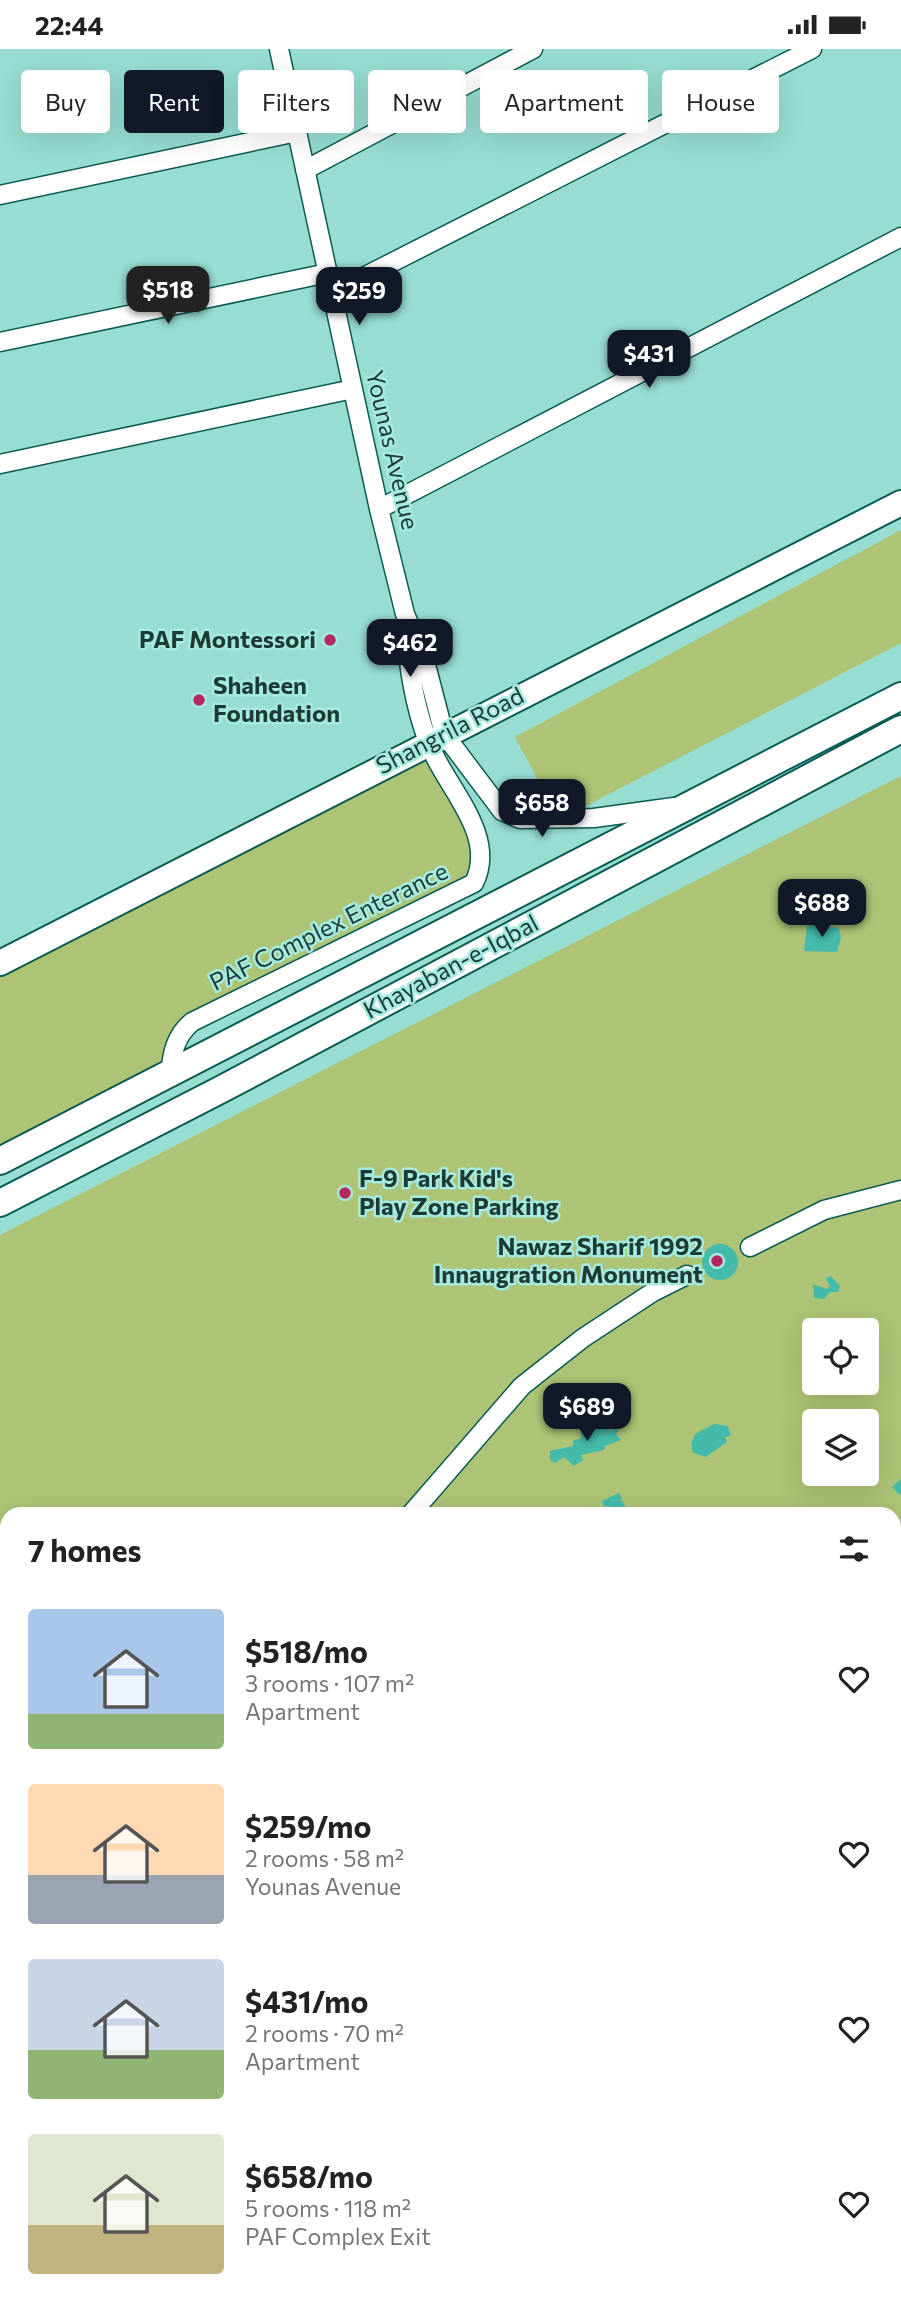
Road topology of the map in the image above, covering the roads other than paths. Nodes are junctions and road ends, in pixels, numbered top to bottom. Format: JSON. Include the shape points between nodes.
{"nodes":[{"id":1,"x":279,"y":49,"type":"edge"},
{"id":2,"x":533,"y":49,"type":"edge"},
{"id":3,"x":812,"y":49,"type":"edge"},
{"id":4,"x":284,"y":70,"type":"edge"},
{"id":5,"x":292,"y":133,"type":"edge"},
{"id":6,"x":297,"y":133,"type":"edge"},
{"id":7,"x":305,"y":170,"type":"junction"},
{"id":8,"x":0,"y":195,"type":"edge"},
{"id":9,"x":901,"y":237,"type":"edge"},
{"id":10,"x":328,"y":273,"type":"junction"},
{"id":11,"x":332,"y":293,"type":"junction"},
{"id":12,"x":0,"y":342,"type":"edge"},
{"id":13,"x":353,"y":389,"type":"junction"},
{"id":14,"x":0,"y":464,"type":"edge"},
{"id":15,"x":901,"y":503,"type":"edge"},
{"id":16,"x":379,"y":509,"type":"junction"},
{"id":17,"x":405,"y":614,"type":"joint"},
{"id":18,"x":901,"y":696,"type":"edge"},
{"id":19,"x":901,"y":729,"type":"edge"},
{"id":20,"x":436,"y":738,"type":"junction"},
{"id":21,"x":695,"y":805,"type":"junction"},
{"id":22,"x":0,"y":963,"type":"edge"},
{"id":23,"x":170,"y":1074,"type":"junction"},
{"id":24,"x":0,"y":1161,"type":"edge"},
{"id":25,"x":901,"y":1190,"type":"edge"},
{"id":26,"x":0,"y":1203,"type":"edge"},
{"id":27,"x":750,"y":1247,"type":"dead end"},
{"id":28,"x":687,"y":1275,"type":"dead end"},
{"id":29,"x":417,"y":1507,"type":"edge"}],
"edges":[{"from":1,"to":4,"type":"street","name":"Younas Avenue"},
{"from":2,"to":7,"type":"street"},
{"from":3,"to":11,"type":"street"},
{"from":5,"to":8,"type":"street"},
{"from":6,"to":7,"type":"street","name":"Younas Avenue"},
{"from":7,"to":10,"type":"street","name":"Younas Avenue"},
{"from":9,"to":16,"type":"street"},
{"from":10,"to":11,"type":"street","name":"Younas Avenue"},
{"from":10,"to":12,"type":"street"},
{"from":11,"to":13,"type":"street","name":"Younas Avenue"},
{"from":13,"to":14,"type":"street"},
{"from":13,"to":16,"type":"street","name":"Younas Avenue"},
{"from":15,"to":20,"type":"street","name":"Shangrila Road"},
{"from":16,"to":17,"type":"street","name":"Younas Avenue"},
{"from":17,"to":20,"type":"street","name":"PAF Complex Enterance","via":[[408,670]]},
{"from":18,"to":21,"type":"main road","name":"Khayaban-e-Iqbal"},
{"from":19,"to":26,"type":"main road","name":"Khayaban-e-Iqbal"},
{"from":20,"to":21,"type":"street","via":[[502,811],[520,819],[594,818]]},
{"from":20,"to":22,"type":"street","name":"Shangrila Road"},
{"from":20,"to":23,"type":"street","name":"PAF Complex Enterance","via":[[480,851],[481,868],[474,883],[192,1023],[181,1031]]},
{"from":21,"to":23,"type":"main road","name":"Khayaban-e-Iqbal"},
{"from":23,"to":24,"type":"main road","name":"Khayaban-e-Iqbal"},
{"from":25,"to":27,"type":"street","via":[[824,1210]]},
{"from":28,"to":29,"type":"street","via":[[583,1338],[522,1386]]}]}
